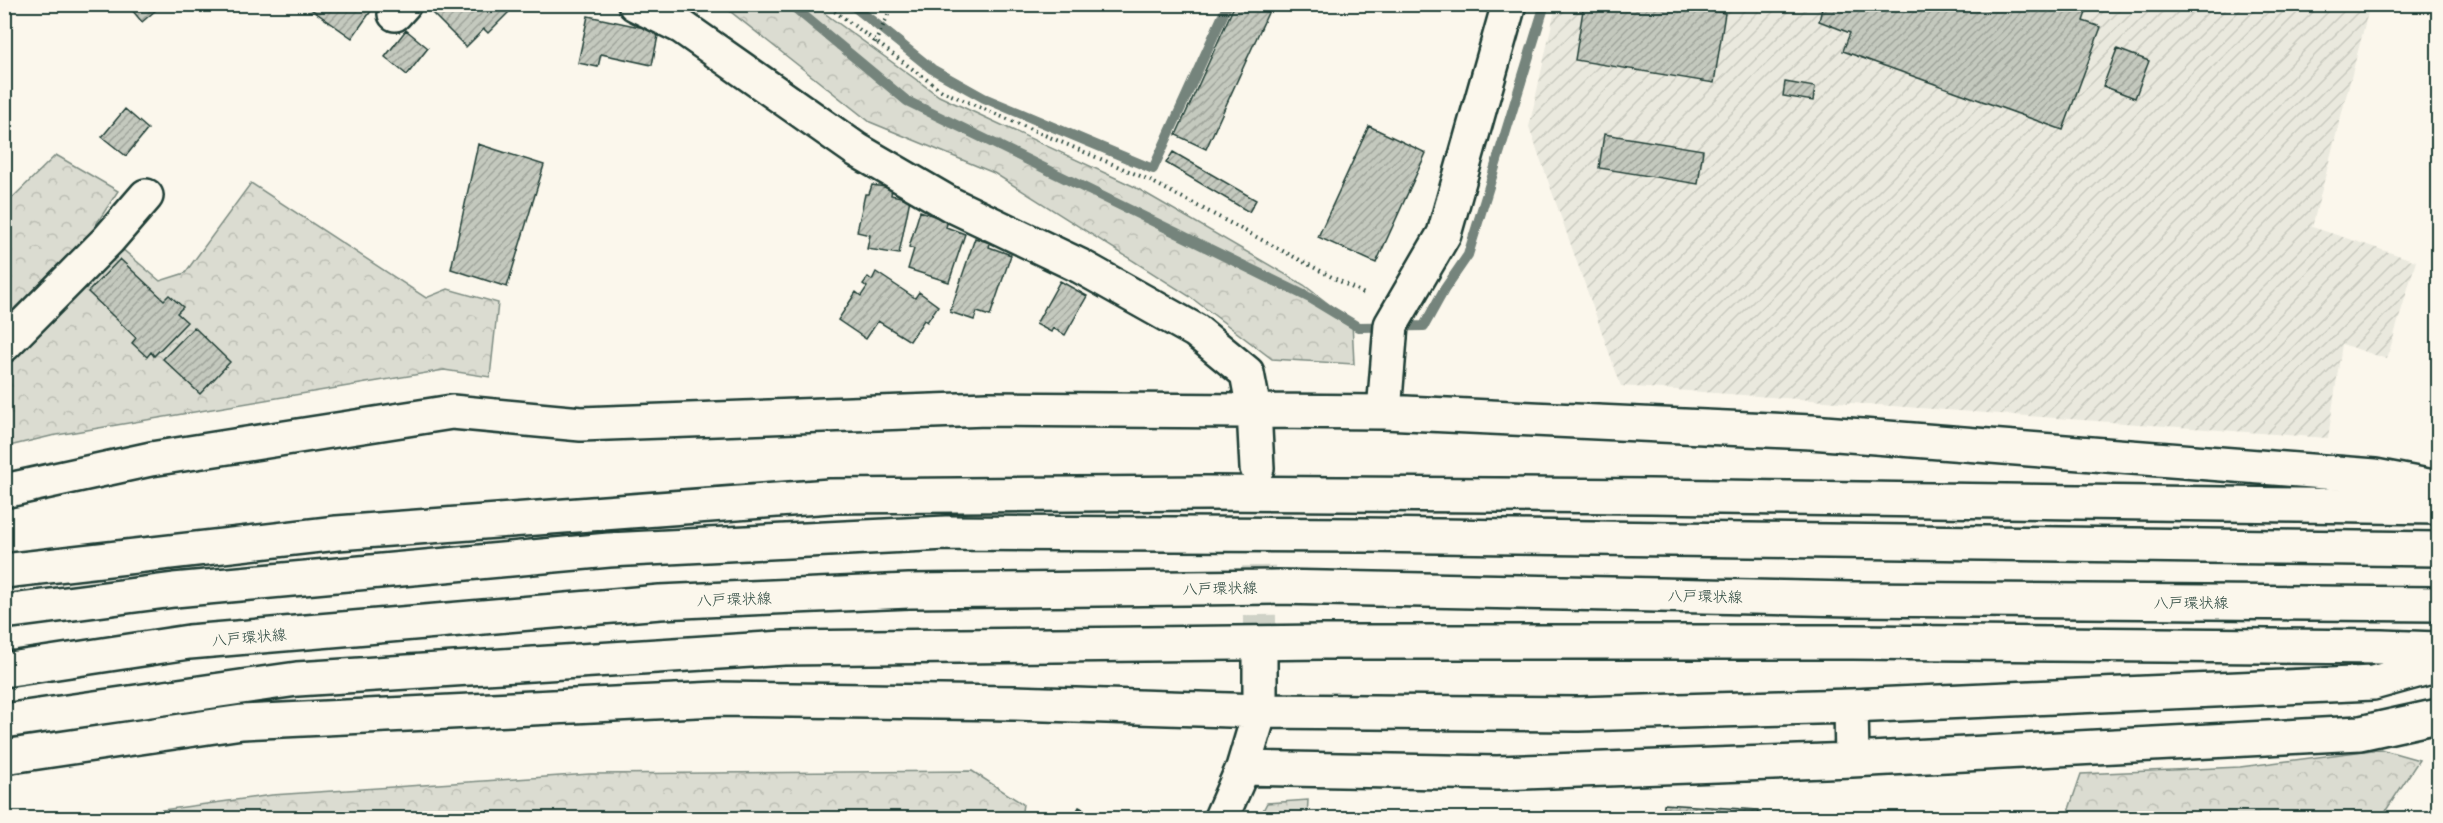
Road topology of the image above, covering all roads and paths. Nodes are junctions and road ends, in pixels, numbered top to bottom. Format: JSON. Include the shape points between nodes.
{"nodes":[{"id":1,"x":635,"y":4,"type":"edge"},
{"id":2,"x":825,"y":4,"type":"edge"},
{"id":3,"x":893,"y":4,"type":"edge"},
{"id":4,"x":1509,"y":4,"type":"edge"},
{"id":5,"x":875,"y":43,"type":"junction"},
{"id":6,"x":146,"y":196,"type":"dead end"},
{"id":7,"x":1391,"y":325,"type":"junction"},
{"id":8,"x":4,"y":345,"type":"edge"},
{"id":9,"x":1254,"y":410,"type":"junction"},
{"id":10,"x":1384,"y":412,"type":"junction"},
{"id":11,"x":1257,"y":468,"type":"tunnel mouth"},
{"id":12,"x":2439,"y":488,"type":"edge"},
{"id":13,"x":4,"y":491,"type":"edge"},
{"id":14,"x":2439,"y":507,"type":"edge"},
{"id":15,"x":2439,"y":549,"type":"edge"},
{"id":16,"x":4,"y":571,"type":"edge"},
{"id":17,"x":2439,"y":604,"type":"edge"},
{"id":18,"x":4,"y":612,"type":"edge"},
{"id":19,"x":2439,"y":649,"type":"edge"},
{"id":20,"x":1260,"y":652,"type":"tunnel mouth"},
{"id":21,"x":2439,"y":664,"type":"edge"},
{"id":22,"x":4,"y":670,"type":"edge"},
{"id":23,"x":1851,"y":706,"type":"junction"},
{"id":24,"x":1260,"y":711,"type":"junction"},
{"id":25,"x":2439,"y":716,"type":"edge"},
{"id":26,"x":4,"y":721,"type":"edge"},
{"id":27,"x":4,"y":757,"type":"edge"},
{"id":28,"x":1852,"y":760,"type":"junction"},
{"id":29,"x":1242,"y":768,"type":"junction"},
{"id":30,"x":1221,"y":819,"type":"edge"}],
"edges":[{"from":1,"to":9,"type":"main road","via":[[682,27],[857,150],[950,204],[1080,266],[1196,331],[1247,373]]},
{"from":2,"to":5,"type":"path"},
{"from":3,"to":5,"type":"path"},
{"from":4,"to":7,"type":"main road","via":[[1444,234]]},
{"from":5,"to":7,"type":"path","via":[[942,91],[1145,178],[1370,297]]},
{"from":6,"to":8,"type":"main road"},
{"from":7,"to":10,"type":"main road"},
{"from":9,"to":10,"type":"main road"},
{"from":9,"to":11,"type":"main road"},
{"from":9,"to":13,"type":"main road","via":[[987,409],[581,424],[452,412],[151,459]]},
{"from":10,"to":12,"type":"main road","via":[[1811,432],[2375,476]]},
{"from":14,"to":16,"type":"main road","via":[[1243,493],[830,496],[336,533]]},
{"from":15,"to":18,"type":"main road","bridge":true,"via":[[946,533],[609,550],[186,589]]},
{"from":17,"to":22,"type":"main road","name":"八戸環状線","bridge":true,"via":[[1851,599],[1278,587],[909,591],[660,602],[189,642]]},
{"from":19,"to":26,"type":"main road","via":[[1853,642],[784,648],[297,679]]},
{"from":20,"to":24,"type":"main road"},
{"from":21,"to":23,"type":"main road","via":[[2373,683]]},
{"from":23,"to":24,"type":"main road","via":[[1578,714]]},
{"from":23,"to":28,"type":"main road"},
{"from":24,"to":27,"type":"main road","via":[[717,699],[242,722]]},
{"from":24,"to":29,"type":"main road"},
{"from":25,"to":28,"type":"main road","via":[[2360,733]]},
{"from":28,"to":29,"type":"main road","via":[[1497,773]]},
{"from":29,"to":30,"type":"main road"}]}
